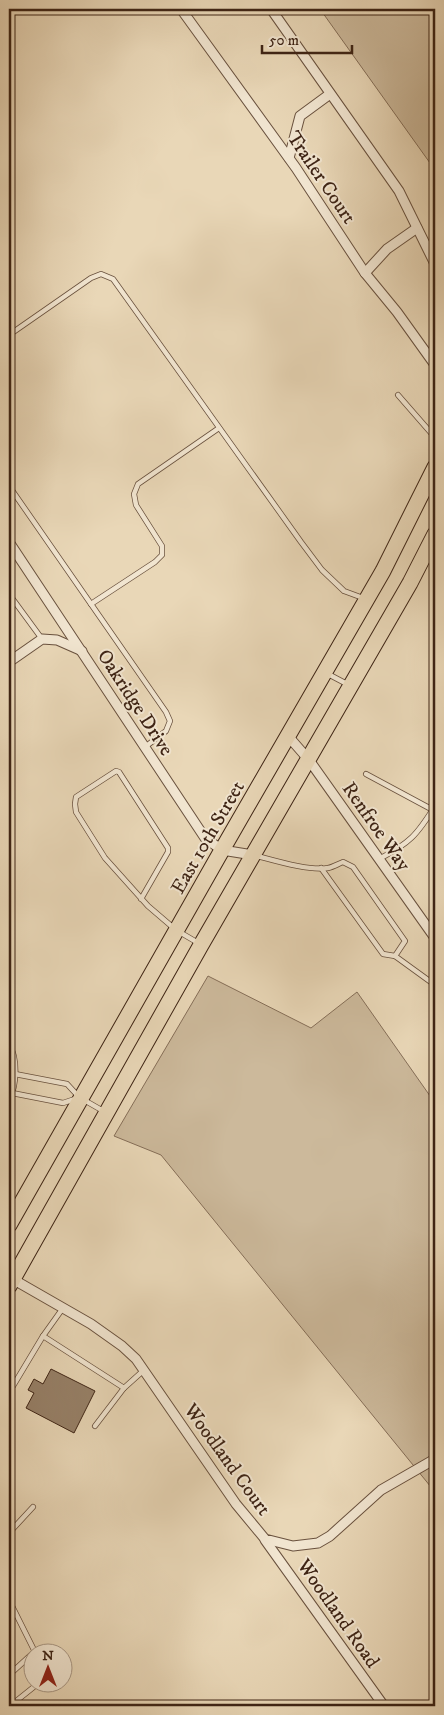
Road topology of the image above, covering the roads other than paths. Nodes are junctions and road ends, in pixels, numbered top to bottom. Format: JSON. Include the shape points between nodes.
{"nodes":[{"id":1,"x":181,"y":9,"type":"edge"},
{"id":2,"x":271,"y":9,"type":"edge"},
{"id":3,"x":330,"y":94,"type":"junction"},
{"id":4,"x":289,"y":158,"type":"junction"},
{"id":5,"x":417,"y":228,"type":"junction"},
{"id":6,"x":435,"y":264,"type":"edge"},
{"id":7,"x":365,"y":273,"type":"junction"},
{"id":8,"x":9,"y":335,"type":"edge"},
{"id":9,"x":435,"y":365,"type":"edge"},
{"id":10,"x":398,"y":395,"type":"dead end"},
{"id":11,"x":219,"y":428,"type":"junction"},
{"id":12,"x":435,"y":434,"type":"edge"},
{"id":13,"x":435,"y":467,"type":"edge"},
{"id":14,"x":9,"y":486,"type":"edge"},
{"id":15,"x":435,"y":534,"type":"edge"},
{"id":16,"x":9,"y":542,"type":"edge"},
{"id":17,"x":9,"y":594,"type":"edge"},
{"id":18,"x":367,"y":600,"type":"junction"},
{"id":19,"x":91,"y":604,"type":"junction"},
{"id":20,"x":42,"y":639,"type":"junction"},
{"id":21,"x":82,"y":651,"type":"junction"},
{"id":22,"x":9,"y":662,"type":"edge"},
{"id":23,"x":325,"y":672,"type":"junction"},
{"id":24,"x":351,"y":686,"type":"junction"},
{"id":25,"x":288,"y":736,"type":"junction"},
{"id":26,"x":145,"y":747,"type":"junction"},
{"id":27,"x":309,"y":760,"type":"junction"},
{"id":28,"x":366,"y":774,"type":"dead end"},
{"id":29,"x":434,"y":808,"type":"edge"},
{"id":30,"x":222,"y":850,"type":"junction"},
{"id":31,"x":253,"y":855,"type":"junction"},
{"id":32,"x":379,"y":859,"type":"junction"},
{"id":33,"x":321,"y":868,"type":"junction"},
{"id":34,"x":141,"y":899,"type":"junction"},
{"id":35,"x":176,"y":930,"type":"junction"},
{"id":36,"x":435,"y":938,"type":"edge"},
{"id":37,"x":201,"y":945,"type":"junction"},
{"id":38,"x":395,"y":956,"type":"junction"},
{"id":39,"x":435,"y":985,"type":"edge"},
{"id":40,"x":9,"y":1044,"type":"edge"},
{"id":41,"x":15,"y":1074,"type":"junction"},
{"id":42,"x":12,"y":1094,"type":"junction"},
{"id":43,"x":80,"y":1098,"type":"junction"},
{"id":44,"x":9,"y":1100,"type":"edge"},
{"id":45,"x":106,"y":1113,"type":"junction"},
{"id":46,"x":9,"y":1226,"type":"edge"},
{"id":47,"x":10,"y":1281,"type":"edge"},
{"id":48,"x":63,"y":1308,"type":"junction"},
{"id":49,"x":43,"y":1336,"type":"junction"},
{"id":50,"x":144,"y":1370,"type":"junction"},
{"id":51,"x":13,"y":1386,"type":"dead end"},
{"id":52,"x":124,"y":1388,"type":"junction"},
{"id":53,"x":95,"y":1426,"type":"dead end"},
{"id":54,"x":435,"y":1459,"type":"edge"},
{"id":55,"x":33,"y":1508,"type":"dead end"},
{"id":56,"x":9,"y":1533,"type":"edge"},
{"id":57,"x":265,"y":1539,"type":"junction"},
{"id":58,"x":9,"y":1600,"type":"edge"},
{"id":59,"x":29,"y":1642,"type":"edge"},
{"id":60,"x":22,"y":1663,"type":"edge"},
{"id":61,"x":9,"y":1674,"type":"edge"},
{"id":62,"x":28,"y":1692,"type":"edge"},
{"id":63,"x":10,"y":1706,"type":"edge"},
{"id":64,"x":384,"y":1706,"type":"edge"}],
"edges":[{"from":1,"to":4,"type":"street","name":"Trailer Court"},
{"from":2,"to":3,"type":"street"},
{"from":3,"to":4,"type":"street","via":[[300,116]]},
{"from":3,"to":5,"type":"street","via":[[398,191]]},
{"from":4,"to":7,"type":"street","name":"Trailer Court"},
{"from":5,"to":6,"type":"street"},
{"from":5,"to":7,"type":"street","via":[[387,249]]},
{"from":7,"to":9,"type":"street","name":"Trailer Court"},
{"from":8,"to":11,"type":"lane","via":[[90,278],[101,274],[113,279]]},
{"from":10,"to":12,"type":"lane"},
{"from":11,"to":18,"type":"lane","via":[[322,570],[344,592]]},
{"from":11,"to":19,"type":"lane","via":[[138,484],[134,494],[136,505],[162,546],[162,555]]},
{"from":13,"to":18,"type":"main road","name":"East 10th Street"},
{"from":14,"to":19,"type":"lane"},
{"from":15,"to":24,"type":"main road"},
{"from":16,"to":21,"type":"street","name":"Oakridge Drive"},
{"from":17,"to":20,"type":"lane"},
{"from":18,"to":23,"type":"main road","name":"East 10th Street"},
{"from":19,"to":26,"type":"lane","via":[[168,716],[170,722],[166,731]]},
{"from":20,"to":21,"type":"street","via":[[58,640]]},
{"from":20,"to":22,"type":"street"},
{"from":21,"to":26,"type":"street","name":"Oakridge Drive"},
{"from":23,"to":24,"type":"lane"},
{"from":23,"to":25,"type":"main road","name":"East 10th Street"},
{"from":24,"to":27,"type":"main road"},
{"from":25,"to":27,"type":"street","name":"Renfroe Way"},
{"from":25,"to":30,"type":"main road","name":"East 10th Street"},
{"from":26,"to":30,"type":"street","name":"Oakridge Drive","via":[[205,838]]},
{"from":27,"to":31,"type":"main road"},
{"from":27,"to":32,"type":"street","name":"Renfroe Way"},
{"from":28,"to":29,"type":"lane"},
{"from":29,"to":32,"type":"lane","via":[[415,836]]},
{"from":30,"to":31,"type":"street","name":"Oakridge Drive"},
{"from":30,"to":35,"type":"main road","name":"East 10th Street"},
{"from":31,"to":33,"type":"lane"},
{"from":31,"to":37,"type":"main road"},
{"from":32,"to":36,"type":"street","name":"Renfroe Way"},
{"from":33,"to":38,"type":"lane","via":[[383,954]]},
{"from":33,"to":38,"type":"lane","via":[[343,862],[353,867],[406,941]]},
{"from":34,"to":34,"type":"lane","via":[[168,848],[120,772],[116,771],[76,797],[76,812],[102,853]]},
{"from":34,"to":35,"type":"lane"},
{"from":35,"to":37,"type":"lane"},
{"from":35,"to":43,"type":"main road","name":"East 10th Street"},
{"from":37,"to":45,"type":"main road"},
{"from":38,"to":39,"type":"lane"},
{"from":40,"to":41,"type":"lane"},
{"from":41,"to":42,"type":"lane"},
{"from":41,"to":43,"type":"lane","via":[[67,1084]]},
{"from":42,"to":43,"type":"lane","via":[[63,1103]]},
{"from":42,"to":44,"type":"lane"},
{"from":43,"to":45,"type":"lane"},
{"from":43,"to":46,"type":"main road","name":"East 10th Street"},
{"from":45,"to":47,"type":"main road"},
{"from":47,"to":48,"type":"street","name":"Woodland Court"},
{"from":48,"to":49,"type":"lane"},
{"from":48,"to":50,"type":"street","name":"Woodland Court","via":[[122,1346]]},
{"from":49,"to":51,"type":"lane"},
{"from":49,"to":52,"type":"lane"},
{"from":50,"to":52,"type":"lane"},
{"from":50,"to":57,"type":"street","name":"Woodland Court","via":[[236,1504]]},
{"from":52,"to":53,"type":"lane"},
{"from":54,"to":57,"type":"street","name":"Woodland Court","via":[[381,1490],[318,1543],[293,1546]]},
{"from":55,"to":56,"type":"lane"},
{"from":57,"to":64,"type":"street","name":"Woodland Road"},
{"from":58,"to":59,"type":"lane"},
{"from":60,"to":61,"type":"lane"},
{"from":62,"to":63,"type":"lane"}]}
